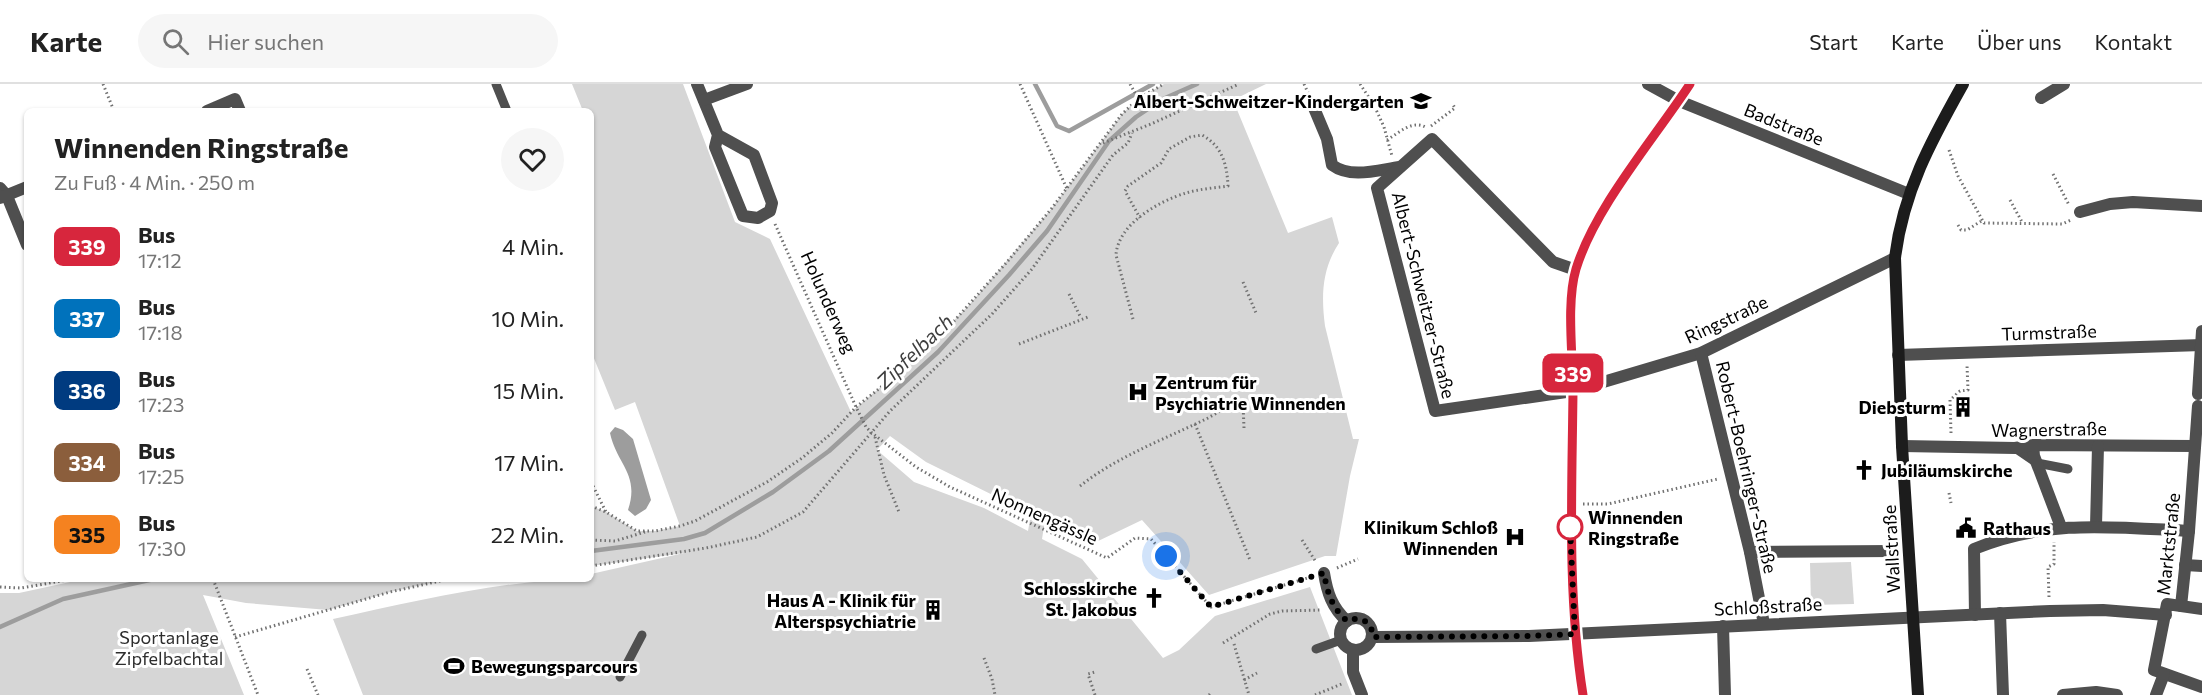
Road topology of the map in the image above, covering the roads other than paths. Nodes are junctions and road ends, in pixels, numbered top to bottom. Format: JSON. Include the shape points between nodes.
{"nodes":[{"id":1,"x":496,"y":84,"type":"edge"},
{"id":2,"x":697,"y":84,"type":"edge"},
{"id":3,"x":747,"y":84,"type":"edge"},
{"id":4,"x":1648,"y":84,"type":"edge"},
{"id":5,"x":1690,"y":84,"type":"edge"},
{"id":6,"x":1963,"y":84,"type":"edge"},
{"id":7,"x":2064,"y":84,"type":"edge"},
{"id":8,"x":2041,"y":98,"type":"dead end"},
{"id":9,"x":704,"y":100,"type":"junction"},
{"id":10,"x":1679,"y":101,"type":"junction"},
{"id":11,"x":214,"y":108,"type":"edge"},
{"id":12,"x":239,"y":108,"type":"edge"},
{"id":13,"x":506,"y":108,"type":"edge"},
{"id":14,"x":1314,"y":108,"type":"dead end"},
{"id":15,"x":718,"y":135,"type":"junction"},
{"id":16,"x":1401,"y":166,"type":"junction"},
{"id":17,"x":24,"y":188,"type":"edge"},
{"id":18,"x":2,"y":194,"type":"edge"},
{"id":19,"x":1909,"y":194,"type":"junction"},
{"id":20,"x":2202,"y":206,"type":"edge"},
{"id":21,"x":2080,"y":212,"type":"dead end"},
{"id":22,"x":24,"y":239,"type":"edge"},
{"id":23,"x":1895,"y":258,"type":"junction"},
{"id":24,"x":1576,"y":270,"type":"junction"},
{"id":25,"x":2202,"y":331,"type":"edge"},
{"id":26,"x":2201,"y":345,"type":"edge"},
{"id":27,"x":1701,"y":353,"type":"junction"},
{"id":28,"x":1898,"y":355,"type":"junction"},
{"id":29,"x":1573,"y":391,"type":"junction"},
{"id":30,"x":2198,"y":439,"type":"edge"},
{"id":31,"x":1902,"y":446,"type":"junction"},
{"id":32,"x":2098,"y":446,"type":"junction"},
{"id":33,"x":2015,"y":448,"type":"junction"},
{"id":34,"x":2035,"y":455,"type":"junction"},
{"id":35,"x":2068,"y":469,"type":"dead end"},
{"id":36,"x":2096,"y":526,"type":"junction"},
{"id":37,"x":2058,"y":528,"type":"junction"},
{"id":38,"x":2189,"y":531,"type":"junction"},
{"id":39,"x":1894,"y":551,"type":"dead end"},
{"id":40,"x":1750,"y":552,"type":"junction"},
{"id":41,"x":2185,"y":565,"type":"junction"},
{"id":42,"x":2202,"y":566,"type":"edge"},
{"id":43,"x":1324,"y":573,"type":"road end"},
{"id":44,"x":2181,"y":606,"type":"junction"},
{"id":45,"x":2202,"y":609,"type":"edge"},
{"id":46,"x":2000,"y":613,"type":"junction"},
{"id":47,"x":1975,"y":615,"type":"junction"},
{"id":48,"x":2166,"y":615,"type":"junction"},
{"id":49,"x":1913,"y":618,"type":"junction"},
{"id":50,"x":1347,"y":621,"type":"junction"},
{"id":51,"x":1764,"y":624,"type":"junction"},
{"id":52,"x":1723,"y":626,"type":"junction"},
{"id":53,"x":1575,"y":634,"type":"junction"},
{"id":54,"x":642,"y":635,"type":"dead end"},
{"id":55,"x":1373,"y":637,"type":"junction"},
{"id":56,"x":1341,"y":640,"type":"junction"},
{"id":57,"x":1316,"y":649,"type":"dead end"},
{"id":58,"x":1353,"y":651,"type":"junction"},
{"id":59,"x":2164,"y":674,"type":"junction"},
{"id":60,"x":620,"y":677,"type":"dead end"},
{"id":61,"x":2202,"y":687,"type":"edge"},
{"id":62,"x":1362,"y":695,"type":"edge"},
{"id":63,"x":1583,"y":695,"type":"edge"},
{"id":64,"x":1725,"y":695,"type":"edge"},
{"id":65,"x":1918,"y":695,"type":"edge"},
{"id":66,"x":2003,"y":695,"type":"edge"},
{"id":67,"x":2063,"y":695,"type":"edge"},
{"id":68,"x":2117,"y":695,"type":"edge"},
{"id":69,"x":2156,"y":695,"type":"edge"}],
"edges":[{"from":1,"to":13,"type":"lane"},
{"from":2,"to":9,"type":"street"},
{"from":3,"to":9,"type":"street"},
{"from":4,"to":10,"type":"street","name":"Badstraße"},
{"from":5,"to":10,"type":"street"},
{"from":6,"to":19,"type":"street"},
{"from":7,"to":8,"type":"street"},
{"from":9,"to":15,"type":"street"},
{"from":10,"to":19,"type":"street","name":"Badstraße"},
{"from":10,"to":24,"type":"street","via":[[1607,207]]},
{"from":11,"to":12,"type":"street","via":[[235,99]]},
{"from":14,"to":16,"type":"street","name":"Albert-Schweitzer-Straße","via":[[1327,139],[1332,165],[1351,173]]},
{"from":15,"to":15,"type":"street","via":[[754,155],[772,203],[770,212],[758,218],[743,216],[715,147]]},
{"from":16,"to":24,"type":"street","name":"Albert-Schweitzer-Straße","via":[[1430,134],[1553,262]]},
{"from":16,"to":29,"type":"street","name":"Albert-Schweitzer-Straße","via":[[1377,188],[1435,411]]},
{"from":17,"to":18,"type":"street"},
{"from":18,"to":22,"type":"street"},
{"from":19,"to":23,"type":"street"},
{"from":20,"to":21,"type":"street","via":[[2133,202]]},
{"from":23,"to":27,"type":"street","name":"Ringstraße"},
{"from":23,"to":28,"type":"street","name":"Wallstraße"},
{"from":24,"to":29,"type":"street","via":[[1572,290]]},
{"from":25,"to":26,"type":"street","name":"Marktstraße"},
{"from":26,"to":28,"type":"street","name":"Turmstraße"},
{"from":26,"to":30,"type":"street","name":"Marktstraße"},
{"from":27,"to":29,"type":"street","name":"Ringstraße"},
{"from":27,"to":40,"type":"street","name":"Robert-Boehringer-Straße"},
{"from":28,"to":31,"type":"street","name":"Wallstraße"},
{"from":29,"to":53,"type":"street","via":[[1570,505]]},
{"from":30,"to":32,"type":"street","name":"Wagnerstraße"},
{"from":30,"to":38,"type":"street","name":"Marktstraße"},
{"from":31,"to":33,"type":"street","name":"Wagnerstraße"},
{"from":31,"to":49,"type":"street","name":"Wallstraße"},
{"from":32,"to":34,"type":"street","name":"Wagnerstraße"},
{"from":32,"to":36,"type":"street"},
{"from":33,"to":34,"type":"street","name":"Wagnerstraße"},
{"from":33,"to":34,"type":"lane"},
{"from":34,"to":35,"type":"lane"},
{"from":34,"to":37,"type":"street"},
{"from":36,"to":37,"type":"street"},
{"from":36,"to":38,"type":"street"},
{"from":37,"to":47,"type":"street","via":[[2026,532],[1974,549]]},
{"from":38,"to":41,"type":"street","name":"Marktstraße"},
{"from":39,"to":40,"type":"street"},
{"from":40,"to":51,"type":"street","name":"Robert-Boehringer-Straße"},
{"from":41,"to":42,"type":"street"},
{"from":41,"to":44,"type":"street","name":"Marktstraße"},
{"from":43,"to":50,"type":"street","via":[[1334,606]]},
{"from":44,"to":45,"type":"street"},
{"from":44,"to":48,"type":"street","name":"Marktstraße","via":[[2167,604]]},
{"from":46,"to":47,"type":"street","name":"Schloßstraße"},
{"from":46,"to":48,"type":"street","name":"Schloßstraße","via":[[2103,610]]},
{"from":46,"to":66,"type":"street"},
{"from":47,"to":49,"type":"street","name":"Schloßstraße"},
{"from":48,"to":59,"type":"street","name":"Marktstraße","via":[[2154,670]]},
{"from":49,"to":51,"type":"street","name":"Schloßstraße"},
{"from":49,"to":65,"type":"street","name":"Wallstraße"},
{"from":50,"to":55,"type":"street","via":[[1357,618],[1367,622]]},
{"from":50,"to":56,"type":"street","via":[[1341,630]]},
{"from":51,"to":52,"type":"street","name":"Schloßstraße"},
{"from":52,"to":53,"type":"street","name":"Schloßstraße"},
{"from":52,"to":64,"type":"street"},
{"from":53,"to":55,"type":"street","name":"Schloßstraße"},
{"from":53,"to":63,"type":"street"},
{"from":54,"to":60,"type":"lane"},
{"from":55,"to":58,"type":"street","via":[[1363,650]]},
{"from":56,"to":57,"type":"lane"},
{"from":56,"to":58,"type":"street"},
{"from":58,"to":62,"type":"street","via":[[1353,672]]},
{"from":59,"to":61,"type":"street"},
{"from":59,"to":69,"type":"street"},
{"from":67,"to":68,"type":"street"}]}
